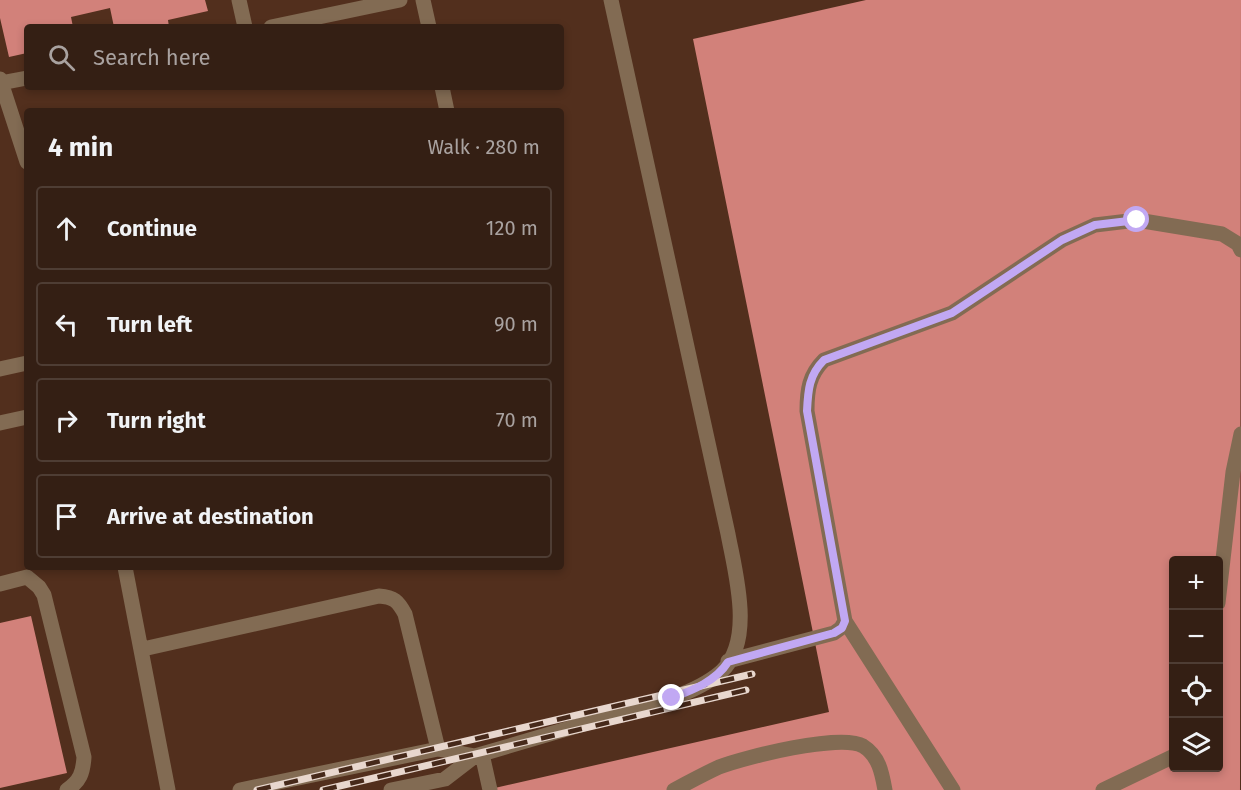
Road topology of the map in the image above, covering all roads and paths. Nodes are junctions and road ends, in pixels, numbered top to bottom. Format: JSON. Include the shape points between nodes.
{"nodes":[{"id":1,"x":239,"y":0,"type":"edge"},
{"id":2,"x":400,"y":0,"type":"edge"},
{"id":3,"x":423,"y":0,"type":"edge"},
{"id":4,"x":611,"y":0,"type":"edge"},
{"id":5,"x":244,"y":24,"type":"edge"},
{"id":6,"x":285,"y":24,"type":"edge"},
{"id":7,"x":428,"y":24,"type":"edge"},
{"id":8,"x":24,"y":78,"type":"edge"},
{"id":9,"x":1,"y":81,"type":"edge"},
{"id":10,"x":443,"y":90,"type":"edge"},
{"id":11,"x":446,"y":108,"type":"edge"},
{"id":12,"x":24,"y":153,"type":"edge"},
{"id":13,"x":1241,"y":250,"type":"edge"},
{"id":14,"x":24,"y":364,"type":"edge"},
{"id":15,"x":0,"y":369,"type":"edge"},
{"id":16,"x":24,"y":418,"type":"edge"},
{"id":17,"x":0,"y":423,"type":"edge"},
{"id":18,"x":1241,"y":434,"type":"edge"},
{"id":19,"x":1223,"y":559,"type":"edge"},
{"id":20,"x":125,"y":570,"type":"edge"},
{"id":21,"x":0,"y":584,"type":"edge"},
{"id":22,"x":845,"y":621,"type":"junction"},
{"id":23,"x":143,"y":649,"type":"junction"},
{"id":24,"x":728,"y":662,"type":"junction"},
{"id":25,"x":438,"y":749,"type":"junction"},
{"id":26,"x":479,"y":755,"type":"junction"},
{"id":27,"x":1169,"y":758,"type":"edge"},
{"id":28,"x":67,"y":790,"type":"edge"},
{"id":29,"x":168,"y":790,"type":"edge"},
{"id":30,"x":240,"y":790,"type":"edge"},
{"id":31,"x":391,"y":790,"type":"edge"},
{"id":32,"x":490,"y":790,"type":"edge"},
{"id":33,"x":674,"y":790,"type":"edge"},
{"id":34,"x":885,"y":790,"type":"edge"},
{"id":35,"x":953,"y":790,"type":"edge"},
{"id":36,"x":1102,"y":790,"type":"edge"}],
"edges":[{"from":1,"to":5,"type":"street"},
{"from":2,"to":6,"type":"street"},
{"from":3,"to":7,"type":"street"},
{"from":4,"to":24,"type":"street","via":[[741,604],[737,646]]},
{"from":8,"to":9,"type":"street"},
{"from":9,"to":12,"type":"street"},
{"from":10,"to":11,"type":"street"},
{"from":13,"to":22,"type":"street","via":[[1222,234],[1137,220],[1095,225],[1062,240],[952,313],[824,360],[814,370],[808,387],[807,411]]},
{"from":14,"to":15,"type":"street"},
{"from":16,"to":17,"type":"street"},
{"from":18,"to":19,"type":"street"},
{"from":20,"to":23,"type":"street"},
{"from":21,"to":28,"type":"street","via":[[27,577],[44,595],[84,757],[83,772]]},
{"from":22,"to":24,"type":"street","via":[[834,633]]},
{"from":22,"to":35,"type":"street"},
{"from":23,"to":25,"type":"street","via":[[379,596],[392,597],[405,614]]},
{"from":23,"to":29,"type":"street"},
{"from":24,"to":26,"type":"street","via":[[722,671],[696,689],[672,698]]},
{"from":25,"to":26,"type":"street"},
{"from":25,"to":30,"type":"street"},
{"from":26,"to":31,"type":"street","via":[[445,779]]},
{"from":26,"to":32,"type":"street"},
{"from":27,"to":36,"type":"street"},
{"from":33,"to":34,"type":"street","via":[[721,766],[843,740],[861,745],[872,754]]}]}
